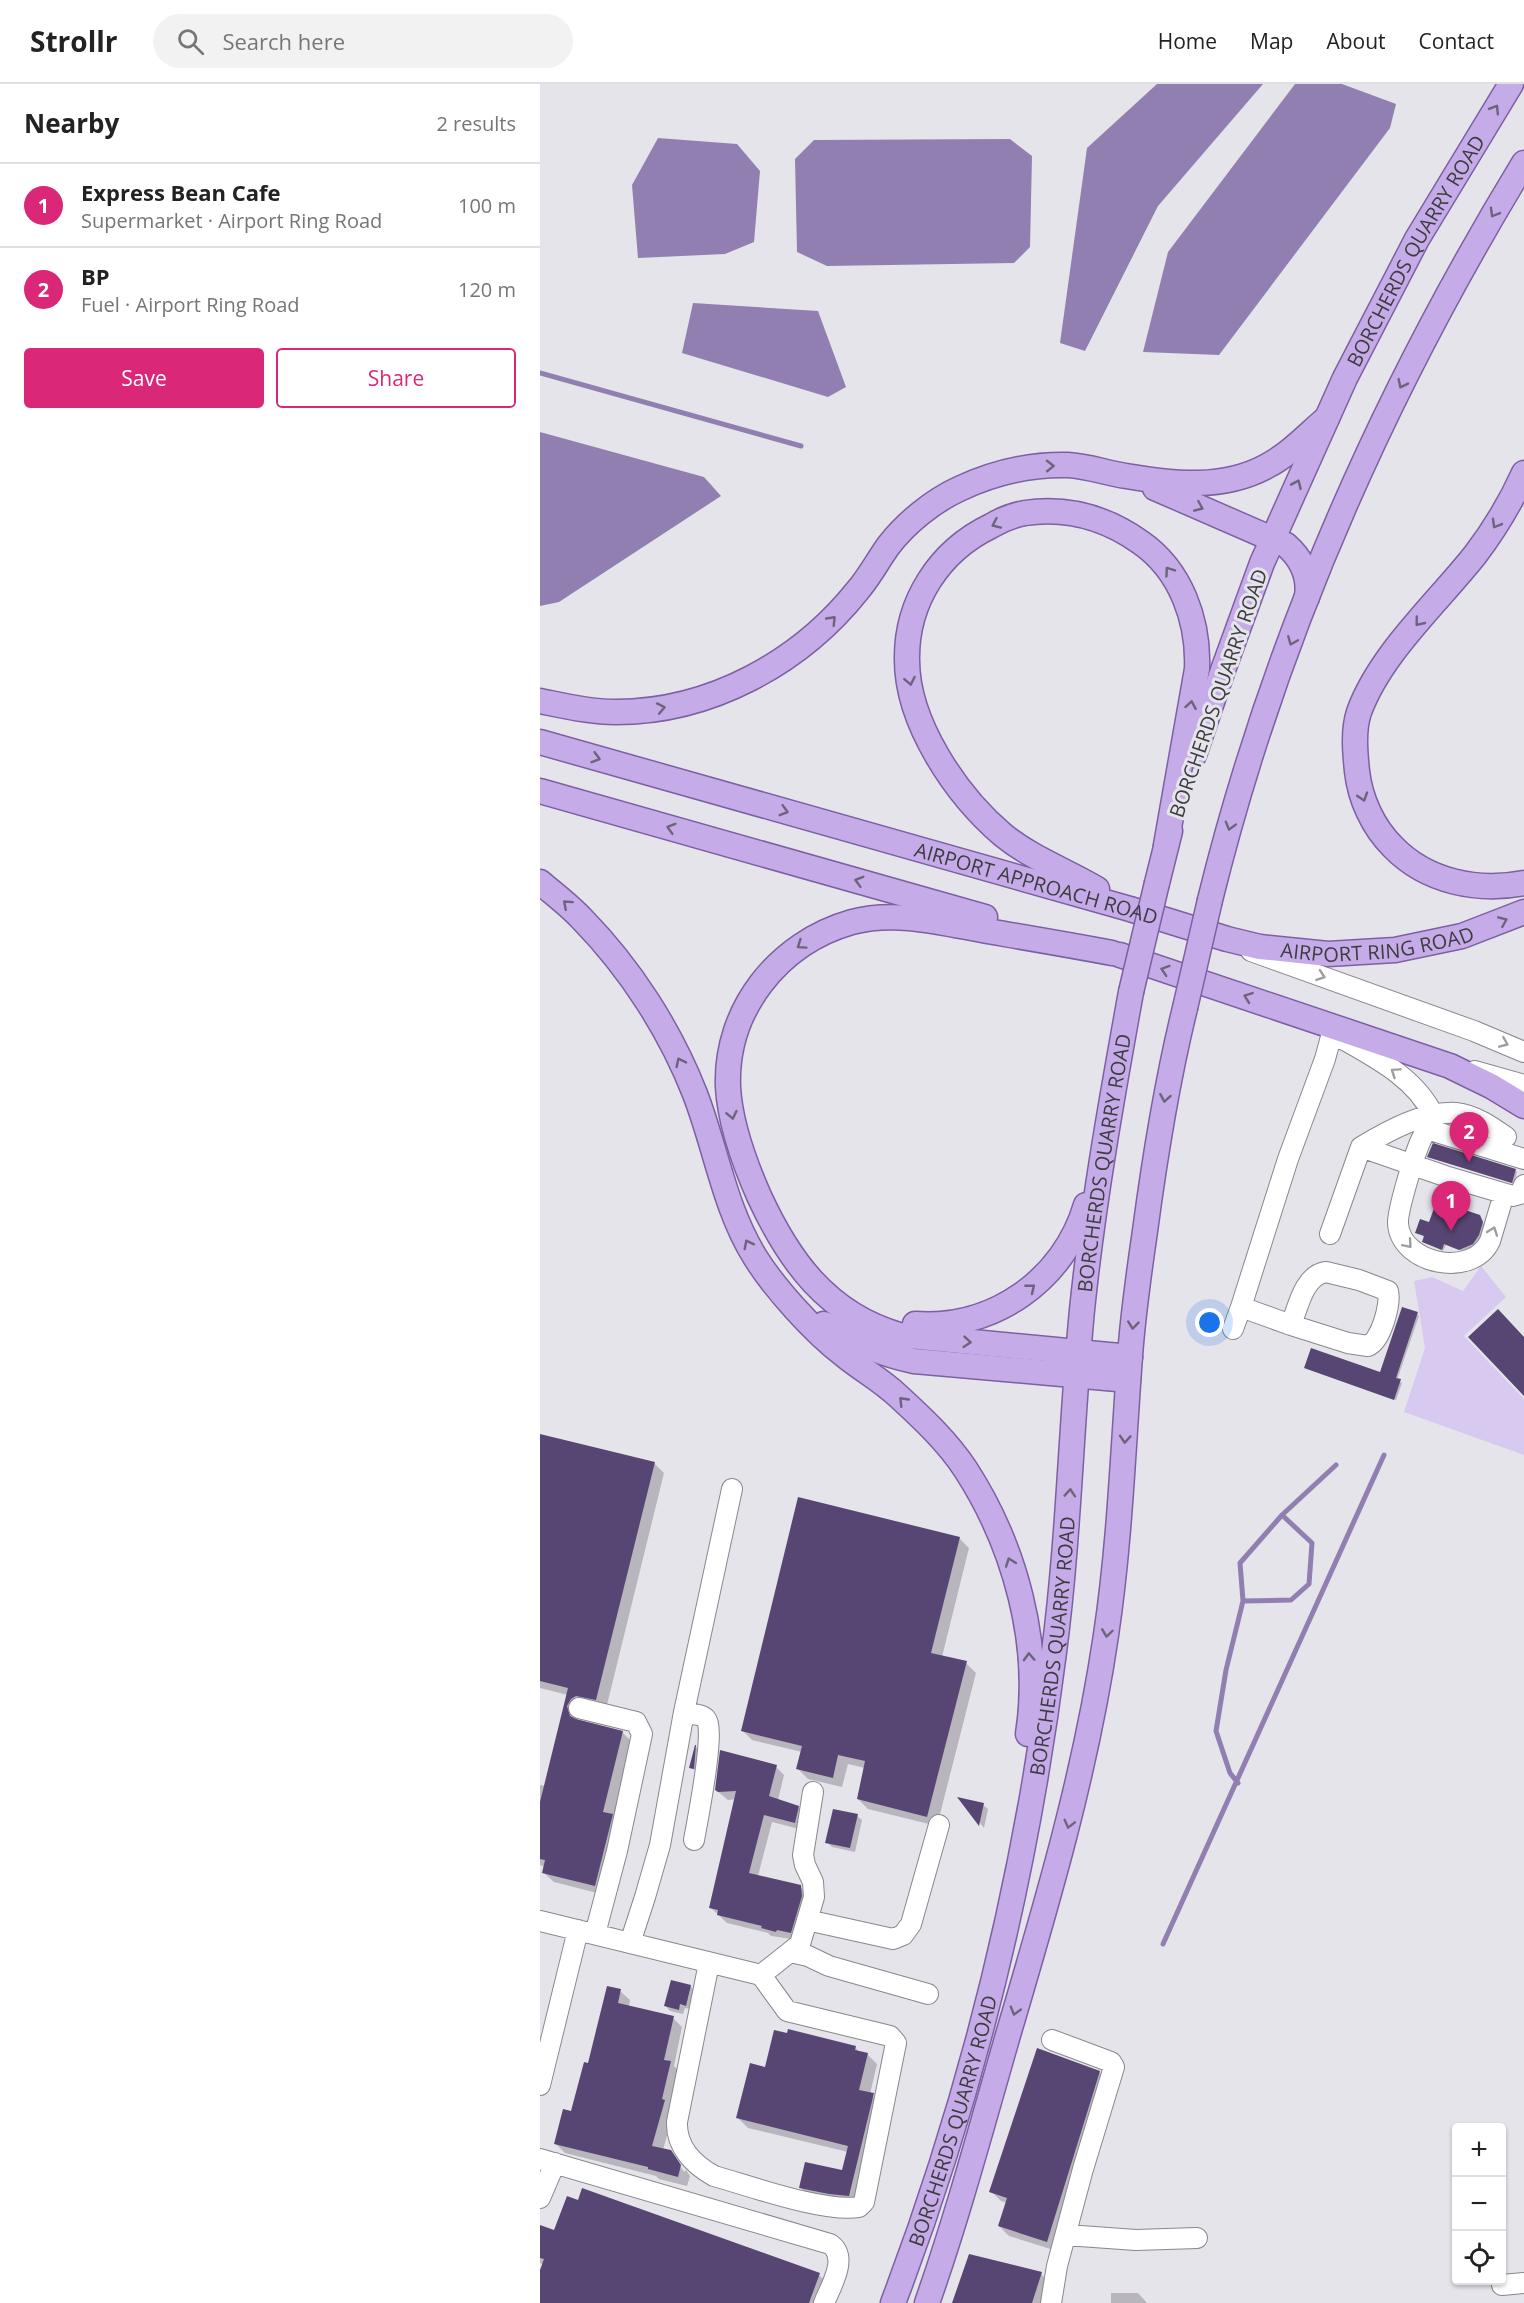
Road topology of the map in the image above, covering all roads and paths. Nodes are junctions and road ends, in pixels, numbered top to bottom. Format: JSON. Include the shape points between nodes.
{"nodes":[{"id":1,"x":1511,"y":84,"type":"edge"},
{"id":2,"x":1524,"y":163,"type":"edge"},
{"id":3,"x":1327,"y":418,"type":"junction"},
{"id":4,"x":1524,"y":473,"type":"edge"},
{"id":5,"x":1125,"y":476,"type":"junction"},
{"id":6,"x":1273,"y":537,"type":"junction"},
{"id":7,"x":1305,"y":605,"type":"junction"},
{"id":8,"x":540,"y":701,"type":"edge"},
{"id":9,"x":540,"y":742,"type":"edge"},
{"id":10,"x":540,"y":791,"type":"edge"},
{"id":11,"x":1166,"y":845,"type":"junction"},
{"id":12,"x":540,"y":882,"type":"edge"},
{"id":13,"x":1524,"y":883,"type":"edge"},
{"id":14,"x":1130,"y":909,"type":"junction"},
{"id":15,"x":1524,"y":912,"type":"edge"},
{"id":16,"x":1227,"y":939,"type":"junction"},
{"id":17,"x":1112,"y":953,"type":"junction"},
{"id":18,"x":1325,"y":1027,"type":"junction"},
{"id":19,"x":1524,"y":1052,"type":"edge"},
{"id":20,"x":1450,"y":1066,"type":"junction"},
{"id":21,"x":1524,"y":1085,"type":"edge"},
{"id":22,"x":1524,"y":1106,"type":"edge"},
{"id":23,"x":1430,"y":1122,"type":"junction"},
{"id":24,"x":1107,"y":1128,"type":"junction"},
{"id":25,"x":1361,"y":1147,"type":"junction"},
{"id":26,"x":1524,"y":1149,"type":"edge"},
{"id":27,"x":1524,"y":1159,"type":"edge"},
{"id":28,"x":1413,"y":1164,"type":"junction"},
{"id":29,"x":1524,"y":1185,"type":"edge"},
{"id":30,"x":1504,"y":1194,"type":"junction"},
{"id":31,"x":1330,"y":1234,"type":"dead end"},
{"id":32,"x":781,"y":1238,"type":"junction"},
{"id":33,"x":782,"y":1291,"type":"junction"},
{"id":34,"x":1241,"y":1307,"type":"junction"},
{"id":35,"x":1291,"y":1325,"type":"junction"},
{"id":36,"x":1233,"y":1329,"type":"dead end"},
{"id":37,"x":1078,"y":1364,"type":"junction"},
{"id":38,"x":1129,"y":1369,"type":"junction"},
{"id":39,"x":732,"y":1489,"type":"dead end"},
{"id":40,"x":579,"y":1708,"type":"dead end"},
{"id":41,"x":684,"y":1712,"type":"junction"},
{"id":42,"x":813,"y":1792,"type":"dead end"},
{"id":43,"x":939,"y":1825,"type":"dead end"},
{"id":44,"x":694,"y":1840,"type":"dead end"},
{"id":45,"x":807,"y":1920,"type":"junction"},
{"id":46,"x":540,"y":1921,"type":"edge"},
{"id":47,"x":586,"y":1932,"type":"junction"},
{"id":48,"x":630,"y":1943,"type":"junction"},
{"id":49,"x":790,"y":1952,"type":"junction"},
{"id":50,"x":709,"y":1963,"type":"junction"},
{"id":51,"x":761,"y":1975,"type":"junction"},
{"id":52,"x":928,"y":1994,"type":"dead end"},
{"id":53,"x":1052,"y":2040,"type":"dead end"},
{"id":54,"x":976,"y":2047,"type":"junction"},
{"id":55,"x":541,"y":2077,"type":"edge"},
{"id":56,"x":548,"y":2161,"type":"edge"},
{"id":57,"x":540,"y":2198,"type":"edge"},
{"id":58,"x":1066,"y":2235,"type":"junction"},
{"id":59,"x":1197,"y":2238,"type":"dead end"},
{"id":60,"x":1524,"y":2270,"type":"edge"},
{"id":61,"x":1524,"y":2283,"type":"edge"},
{"id":62,"x":824,"y":2303,"type":"edge"},
{"id":63,"x":893,"y":2303,"type":"edge"},
{"id":64,"x":927,"y":2303,"type":"edge"},
{"id":65,"x":1051,"y":2303,"type":"edge"}],
"edges":[{"from":3,"to":1,"type":"main road","name":"BORCHERDS QUARRY ROAD","one_way":true,"via":[[1361,344],[1417,240]]},
{"from":2,"to":7,"type":"main road","name":"BORCHERDS QUARRY ROAD","one_way":true,"via":[[1462,269],[1403,382],[1355,483]]},
{"from":3,"to":5,"type":"main road","via":[[1288,454],[1227,481],[1204,485]]},
{"from":6,"to":3,"type":"main road","name":"BORCHERDS QUARRY ROAD","one_way":true},
{"from":4,"to":13,"type":"main road","one_way":true,"via":[[1488,537],[1378,675],[1359,713],[1355,746],[1365,805],[1377,828],[1401,854],[1454,882],[1500,887]]},
{"from":5,"to":6,"type":"main road","one_way":true},
{"from":8,"to":5,"type":"main road","one_way":true,"via":[[584,710],[622,712],[676,705],[721,692],[773,665],[821,631],[903,530],[957,489],[1018,468],[1038,466],[1087,467]]},
{"from":6,"to":7,"type":"main road","via":[[1291,549],[1302,563],[1308,586]]},
{"from":6,"to":11,"type":"main road","name":"BORCHERDS QUARRY ROAD","via":[[1223,670]]},
{"from":7,"to":38,"type":"main road","name":"BORCHERDS QUARRY ROAD","one_way":true,"bridge":true,"via":[[1248,765],[1185,1008],[1161,1126]]},
{"from":9,"to":14,"type":"main road","name":"AIRPORT APPROACH ROAD","one_way":true},
{"from":17,"to":10,"type":"main road","one_way":true},
{"from":11,"to":14,"type":"main road","one_way":true,"via":[[1198,651],[1179,585],[1146,545],[1105,521],[1088,516],[1052,511],[1024,513],[976,534],[929,578],[913,619],[908,670],[927,735],[937,757],[968,801],[1004,835],[1038,860]]},
{"from":11,"to":24,"type":"main road","name":"BORCHERDS QUARRY ROAD","bridge":true,"via":[[1131,992]]},
{"from":33,"to":12,"type":"main road","one_way":true,"via":[[756,1259],[746,1239],[718,1174],[696,1095],[653,1011],[583,920]]},
{"from":14,"to":16,"type":"main road","name":"AIRPORT APPROACH ROAD"},
{"from":16,"to":15,"type":"main road","name":"AIRPORT RING ROAD","one_way":true,"via":[[1305,953],[1384,952],[1451,939]]},
{"from":16,"to":19,"type":"street","name":"AIRPORT APPROACH ROAD","one_way":true},
{"from":18,"to":17,"type":"main road","one_way":true},
{"from":17,"to":32,"type":"main road","one_way":true,"via":[[894,917],[854,921],[829,930],[784,957],[745,1009],[732,1047],[728,1079],[731,1112],[744,1158]]},
{"from":18,"to":20,"type":"main road"},
{"from":23,"to":18,"type":"street","one_way":true,"via":[[1427,1102],[1404,1078]]},
{"from":18,"to":34,"type":"street","via":[[1325,1059]]},
{"from":20,"to":21,"type":"street"},
{"from":20,"to":22,"type":"main road"},
{"from":23,"to":25,"type":"street","via":[[1387,1132]]},
{"from":23,"to":26,"type":"street","via":[[1506,1137]]},
{"from":23,"to":27,"type":"street"},
{"from":23,"to":28,"type":"street"},
{"from":32,"to":24,"type":"main road","one_way":true,"via":[[823,1285],[870,1312],[920,1324],[980,1316],[1032,1287],[1065,1251],[1081,1219]]},
{"from":24,"to":37,"type":"main road","name":"BORCHERDS QUARRY ROAD","via":[[1088,1255]]},
{"from":25,"to":28,"type":"street"},
{"from":25,"to":31,"type":"street"},
{"from":28,"to":30,"type":"street"},
{"from":28,"to":30,"type":"street","one_way":true,"via":[[1398,1222],[1406,1244],[1419,1255],[1454,1264],[1477,1258],[1490,1240]]},
{"from":29,"to":30,"type":"street","via":[[1518,1196]]},
{"from":32,"to":37,"type":"main road","one_way":true,"via":[[823,1294],[852,1315],[885,1331]]},
{"from":33,"to":37,"type":"main road","via":[[834,1330],[889,1355],[923,1362]]},
{"from":54,"to":33,"type":"main road","one_way":true,"via":[[1030,1718],[1029,1647],[1020,1596],[1002,1539],[961,1463],[898,1396],[825,1339]]},
{"from":34,"to":35,"type":"street"},
{"from":34,"to":36,"type":"street"},
{"from":35,"to":35,"type":"street","via":[[1368,1346],[1376,1341],[1382,1328],[1389,1294],[1377,1286],[1321,1272],[1306,1287]]},
{"from":37,"to":38,"type":"main road"},
{"from":54,"to":37,"type":"main road","name":"BORCHERDS QUARRY ROAD","one_way":true,"via":[[1010,1910],[1044,1726],[1065,1552]]},
{"from":38,"to":64,"type":"main road","name":"BORCHERDS QUARRY ROAD","one_way":true,"via":[[1112,1591],[1084,1757],[1045,1910]]},
{"from":39,"to":41,"type":"street"},
{"from":40,"to":47,"type":"street","via":[[636,1722],[642,1734],[617,1851]]},
{"from":41,"to":44,"type":"street","via":[[705,1718],[709,1727]]},
{"from":41,"to":48,"type":"street","via":[[660,1845]]},
{"from":42,"to":45,"type":"street","via":[[803,1855],[814,1890]]},
{"from":43,"to":45,"type":"street","via":[[911,1924],[903,1935],[892,1939]]},
{"from":45,"to":49,"type":"street","via":[[800,1944]]},
{"from":46,"to":47,"type":"street"},
{"from":47,"to":48,"type":"street"},
{"from":47,"to":55,"type":"street"},
{"from":48,"to":50,"type":"street"},
{"from":49,"to":51,"type":"street"},
{"from":49,"to":52,"type":"street"},
{"from":50,"to":51,"type":"street"},
{"from":50,"to":51,"type":"street","via":[[677,2122],[679,2142],[703,2170],[714,2176],[795,2199],[846,2209],[859,2207],[864,2202],[896,2043],[890,2036],[787,2011]]},
{"from":53,"to":58,"type":"street","via":[[1111,2062],[1114,2067]]},
{"from":54,"to":63,"type":"main road","name":"BORCHERDS QUARRY ROAD","via":[[936,2182]]},
{"from":56,"to":57,"type":"street"},
{"from":56,"to":62,"type":"street","via":[[831,2244],[839,2260]]},
{"from":58,"to":59,"type":"street","via":[[1136,2240]]},
{"from":58,"to":65,"type":"street"},
{"from":60,"to":61,"type":"street","via":[[1503,2278]]}]}
